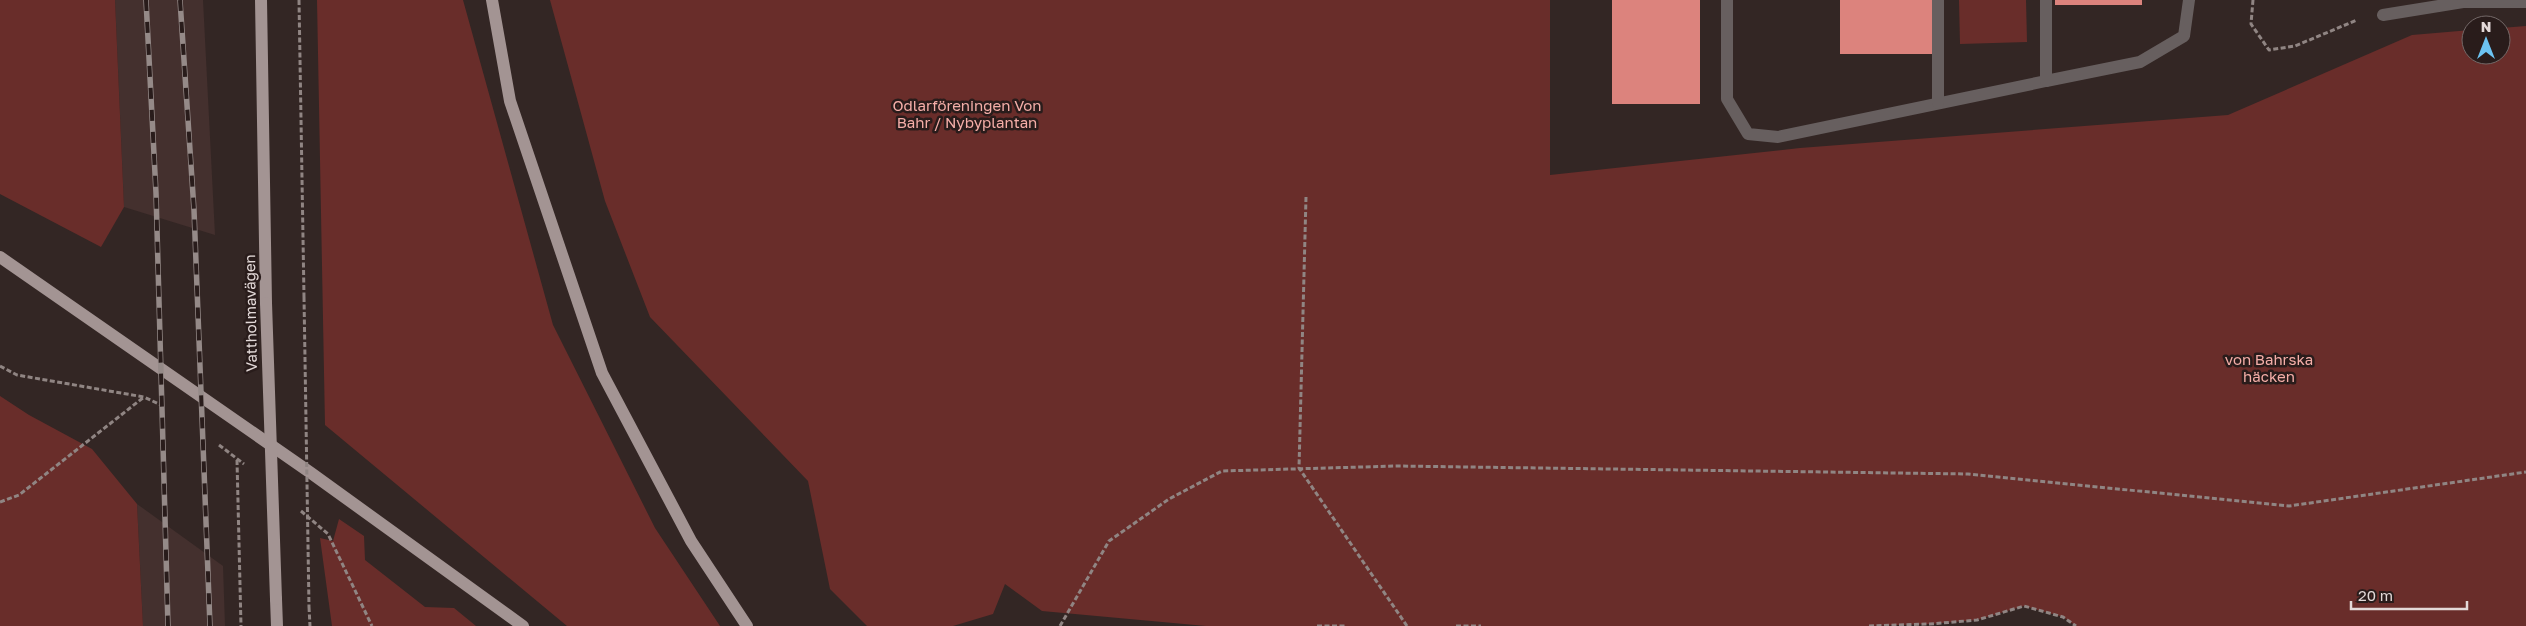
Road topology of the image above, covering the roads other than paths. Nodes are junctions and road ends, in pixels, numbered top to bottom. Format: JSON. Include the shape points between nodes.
{"nodes":[{"id":1,"x":261,"y":0,"type":"edge"},
{"id":2,"x":492,"y":0,"type":"edge"},
{"id":3,"x":1727,"y":0,"type":"edge"},
{"id":4,"x":1938,"y":0,"type":"edge"},
{"id":5,"x":2046,"y":0,"type":"edge"},
{"id":6,"x":2189,"y":0,"type":"edge"},
{"id":7,"x":2526,"y":2,"type":"edge"},
{"id":8,"x":2384,"y":15,"type":"road end"},
{"id":9,"x":2046,"y":81,"type":"junction"},
{"id":10,"x":1938,"y":103,"type":"junction"},
{"id":11,"x":0,"y":257,"type":"edge"},
{"id":12,"x":277,"y":626,"type":"edge"},
{"id":13,"x":523,"y":626,"type":"edge"},
{"id":14,"x":747,"y":626,"type":"edge"}],
"edges":[{"from":1,"to":12,"type":"main road","name":"Vattholmavägen","bridge":true,"via":[[266,303]]},
{"from":2,"to":14,"type":"main road","via":[[510,101],[602,373],[691,541]]},
{"from":3,"to":10,"type":"lane","via":[[1727,99],[1748,134],[1778,137]]},
{"from":4,"to":10,"type":"lane"},
{"from":5,"to":9,"type":"lane"},
{"from":6,"to":9,"type":"lane","via":[[2184,36],[2140,62]]},
{"from":7,"to":8,"type":"lane","via":[[2463,2]]},
{"from":9,"to":10,"type":"lane"},
{"from":11,"to":13,"type":"main road"}]}
